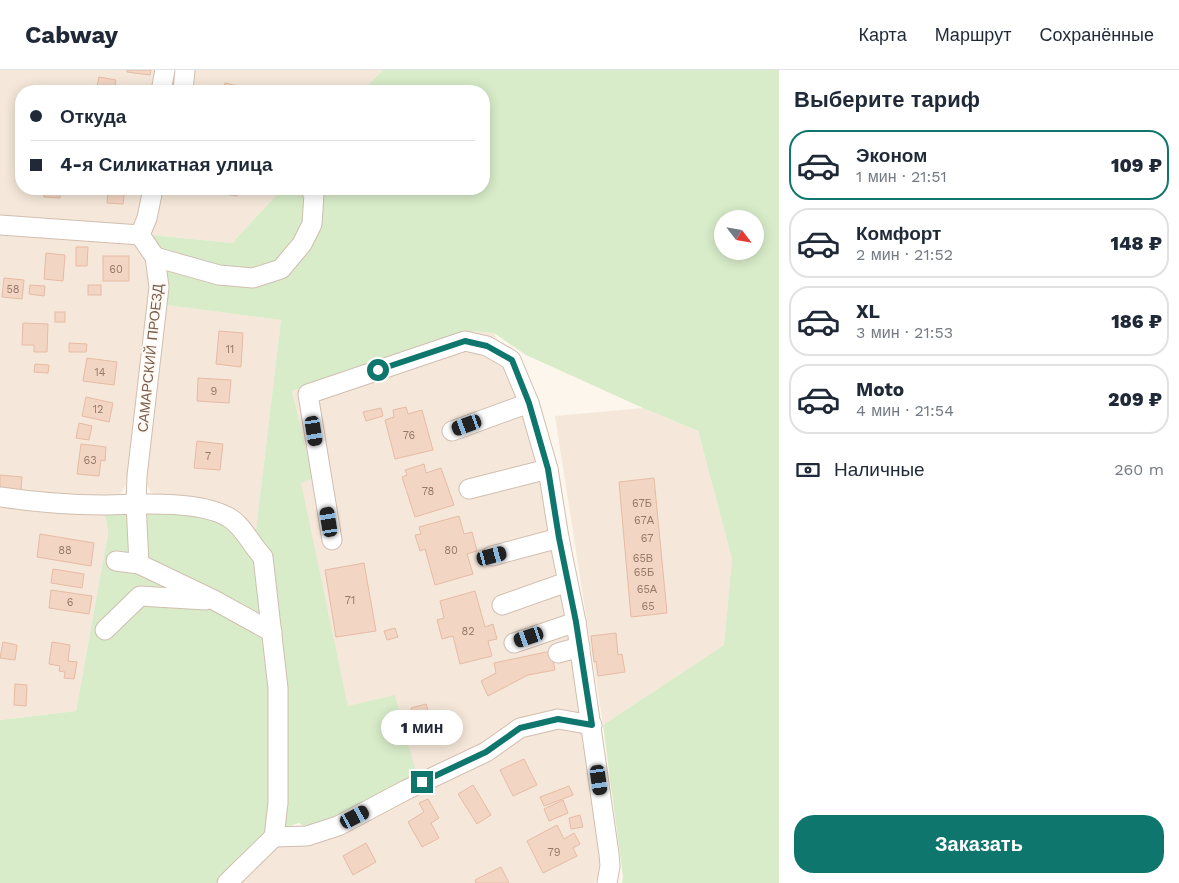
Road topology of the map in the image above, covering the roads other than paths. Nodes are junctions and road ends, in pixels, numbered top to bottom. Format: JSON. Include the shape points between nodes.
{"nodes":[{"id":1,"x":165,"y":70,"type":"edge"},
{"id":2,"x":185,"y":70,"type":"edge"},
{"id":3,"x":162,"y":85,"type":"edge"},
{"id":4,"x":184,"y":85,"type":"edge"},
{"id":5,"x":152,"y":195,"type":"edge"},
{"id":6,"x":314,"y":195,"type":"edge"},
{"id":7,"x":0,"y":225,"type":"edge"},
{"id":8,"x":140,"y":235,"type":"junction"},
{"id":9,"x":155,"y":257,"type":"junction"},
{"id":10,"x":529,"y":403,"type":"junction"},
{"id":11,"x":452,"y":431,"type":"dead end"},
{"id":12,"x":548,"y":469,"type":"junction"},
{"id":13,"x":468,"y":489,"type":"dead end"},
{"id":14,"x":0,"y":497,"type":"edge"},
{"id":15,"x":136,"y":503,"type":"junction"},
{"id":16,"x":559,"y":538,"type":"junction"},
{"id":17,"x":332,"y":540,"type":"dead end"},
{"id":18,"x":492,"y":556,"type":"dead end"},
{"id":19,"x":116,"y":561,"type":"dead end"},
{"id":20,"x":139,"y":564,"type":"junction"},
{"id":21,"x":567,"y":582,"type":"junction"},
{"id":22,"x":214,"y":600,"type":"junction"},
{"id":23,"x":502,"y":605,"type":"dead end"},
{"id":24,"x":576,"y":622,"type":"junction"},
{"id":25,"x":105,"y":630,"type":"dead end"},
{"id":26,"x":272,"y":632,"type":"junction"},
{"id":27,"x":514,"y":642,"type":"dead end"},
{"id":28,"x":580,"y":647,"type":"junction"},
{"id":29,"x":558,"y":653,"type":"dead end"},
{"id":30,"x":592,"y":725,"type":"junction"},
{"id":31,"x":274,"y":836,"type":"junction"},
{"id":32,"x":227,"y":883,"type":"edge"},
{"id":33,"x":607,"y":883,"type":"edge"}],
"edges":[{"from":1,"to":3,"type":"street"},
{"from":2,"to":4,"type":"street"},
{"from":5,"to":8,"type":"street"},
{"from":6,"to":9,"type":"street","via":[[312,224],[302,244],[281,269],[253,278],[219,275]]},
{"from":7,"to":8,"type":"street"},
{"from":8,"to":9,"type":"street","name":"САМАРСКИЙ ПРОЕЗД"},
{"from":9,"to":15,"type":"street","name":"САМАРСКИЙ ПРОЕЗД","via":[[159,287]]},
{"from":10,"to":11,"type":"street"},
{"from":10,"to":12,"type":"street"},
{"from":10,"to":17,"type":"street","via":[[512,360],[487,346],[465,341],[308,394]]},
{"from":12,"to":13,"type":"street"},
{"from":12,"to":16,"type":"street"},
{"from":14,"to":15,"type":"street","via":[[48,503]]},
{"from":15,"to":20,"type":"street","name":"САМАРСКИЙ ПРОЕЗД"},
{"from":15,"to":26,"type":"street","via":[[203,507],[229,517],[263,557]]},
{"from":16,"to":18,"type":"street"},
{"from":16,"to":21,"type":"street"},
{"from":19,"to":20,"type":"street"},
{"from":20,"to":22,"type":"street"},
{"from":21,"to":23,"type":"street"},
{"from":21,"to":24,"type":"street"},
{"from":22,"to":25,"type":"street","via":[[140,596]]},
{"from":22,"to":26,"type":"street"},
{"from":24,"to":27,"type":"street"},
{"from":24,"to":28,"type":"street"},
{"from":26,"to":31,"type":"street","via":[[278,697],[278,803]]},
{"from":28,"to":29,"type":"street"},
{"from":28,"to":30,"type":"street"},
{"from":30,"to":31,"type":"street","via":[[558,719],[520,728],[486,752],[338,826],[307,836]]},
{"from":30,"to":33,"type":"street","via":[[609,854]]},
{"from":31,"to":32,"type":"street"}]}
